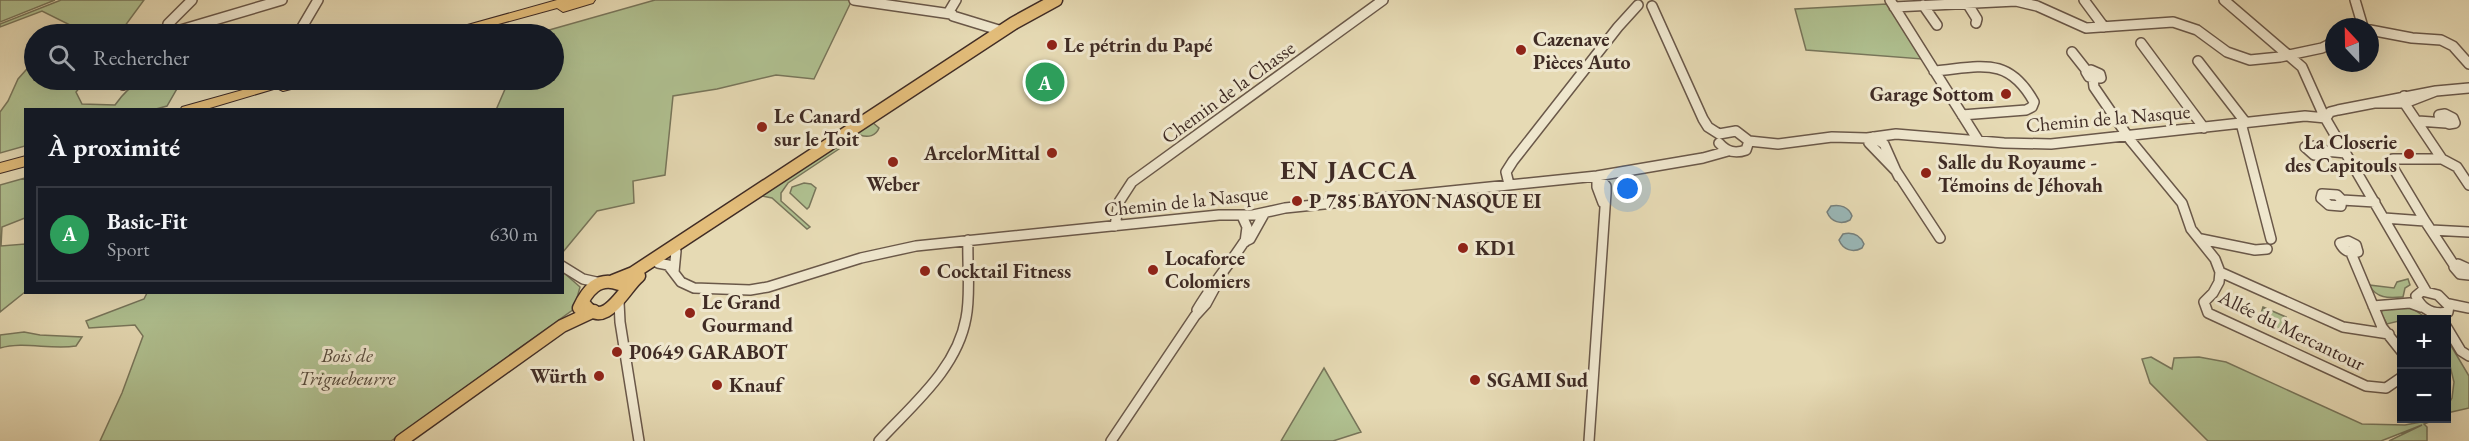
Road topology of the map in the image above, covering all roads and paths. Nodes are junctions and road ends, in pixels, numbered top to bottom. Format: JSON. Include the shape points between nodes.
{"nodes":[{"id":1,"x":192,"y":0,"type":"edge"},
{"id":2,"x":282,"y":0,"type":"edge"},
{"id":3,"x":318,"y":0,"type":"edge"},
{"id":4,"x":571,"y":0,"type":"edge"},
{"id":5,"x":589,"y":0,"type":"edge"},
{"id":6,"x":854,"y":0,"type":"edge"},
{"id":7,"x":956,"y":0,"type":"edge"},
{"id":8,"x":1056,"y":0,"type":"edge"},
{"id":9,"x":1383,"y":0,"type":"edge"},
{"id":10,"x":2084,"y":0,"type":"edge"},
{"id":11,"x":2224,"y":0,"type":"edge"},
{"id":12,"x":2355,"y":0,"type":"edge"},
{"id":13,"x":2021,"y":1,"type":"edge"},
{"id":14,"x":1638,"y":3,"type":"edge"},
{"id":15,"x":1651,"y":3,"type":"edge"},
{"id":16,"x":1892,"y":3,"type":"edge"},
{"id":17,"x":1967,"y":3,"type":"junction"},
{"id":18,"x":1923,"y":5,"type":"junction"},
{"id":19,"x":951,"y":14,"type":"junction"},
{"id":20,"x":2360,"y":18,"type":"edge"},
{"id":21,"x":1976,"y":23,"type":"dead end"},
{"id":22,"x":168,"y":24,"type":"edge"},
{"id":23,"x":200,"y":24,"type":"edge"},
{"id":24,"x":304,"y":24,"type":"edge"},
{"id":25,"x":486,"y":24,"type":"edge"},
{"id":26,"x":504,"y":24,"type":"edge"},
{"id":27,"x":1936,"y":25,"type":"dead end"},
{"id":28,"x":2104,"y":27,"type":"junction"},
{"id":29,"x":1002,"y":31,"type":"junction"},
{"id":30,"x":2379,"y":32,"type":"edge"},
{"id":31,"x":2141,"y":43,"type":"dead end"},
{"id":32,"x":2325,"y":46,"type":"edge"},
{"id":33,"x":2072,"y":52,"type":"dead end"},
{"id":34,"x":2289,"y":55,"type":"junction"},
{"id":35,"x":2198,"y":61,"type":"dead end"},
{"id":36,"x":2469,"y":64,"type":"edge"},
{"id":37,"x":1934,"y":71,"type":"junction"},
{"id":38,"x":2469,"y":88,"type":"edge"},
{"id":39,"x":256,"y":90,"type":"edge"},
{"id":40,"x":276,"y":90,"type":"edge"},
{"id":41,"x":2407,"y":99,"type":"junction"},
{"id":42,"x":2374,"y":103,"type":"junction"},
{"id":43,"x":2319,"y":106,"type":"junction"},
{"id":44,"x":193,"y":108,"type":"edge"},
{"id":45,"x":213,"y":108,"type":"edge"},
{"id":46,"x":2338,"y":110,"type":"junction"},
{"id":47,"x":1962,"y":114,"type":"junction"},
{"id":48,"x":2308,"y":114,"type":"junction"},
{"id":49,"x":2325,"y":117,"type":"junction"},
{"id":50,"x":2418,"y":121,"type":"junction"},
{"id":51,"x":2243,"y":123,"type":"junction"},
{"id":52,"x":2446,"y":123,"type":"dead end"},
{"id":53,"x":2204,"y":128,"type":"junction"},
{"id":54,"x":1914,"y":135,"type":"junction"},
{"id":55,"x":2128,"y":136,"type":"junction"},
{"id":56,"x":1719,"y":139,"type":"junction"},
{"id":57,"x":1871,"y":140,"type":"junction"},
{"id":58,"x":1978,"y":140,"type":"junction"},
{"id":59,"x":1749,"y":141,"type":"junction"},
{"id":60,"x":1882,"y":142,"type":"junction"},
{"id":61,"x":1728,"y":151,"type":"junction"},
{"id":62,"x":2325,"y":151,"type":"dead end"},
{"id":63,"x":2346,"y":153,"type":"junction"},
{"id":64,"x":1711,"y":155,"type":"junction"},
{"id":65,"x":24,"y":156,"type":"edge"},
{"id":66,"x":2442,"y":159,"type":"junction"},
{"id":67,"x":0,"y":162,"type":"edge"},
{"id":68,"x":24,"y":162,"type":"edge"},
{"id":69,"x":0,"y":168,"type":"edge"},
{"id":70,"x":1615,"y":174,"type":"junction"},
{"id":71,"x":1597,"y":176,"type":"junction"},
{"id":72,"x":1899,"y":177,"type":"junction"},
{"id":73,"x":1576,"y":178,"type":"junction"},
{"id":74,"x":1509,"y":184,"type":"junction"},
{"id":75,"x":2469,"y":185,"type":"edge"},
{"id":76,"x":1602,"y":189,"type":"junction"},
{"id":77,"x":2342,"y":201,"type":"dead end"},
{"id":78,"x":2375,"y":202,"type":"junction"},
{"id":79,"x":728,"y":212,"type":"junction"},
{"id":80,"x":1264,"y":214,"type":"junction"},
{"id":81,"x":1242,"y":216,"type":"junction"},
{"id":82,"x":2384,"y":218,"type":"junction"},
{"id":83,"x":2425,"y":220,"type":"junction"},
{"id":84,"x":1115,"y":226,"type":"junction"},
{"id":85,"x":2431,"y":230,"type":"junction"},
{"id":86,"x":2469,"y":232,"type":"edge"},
{"id":87,"x":1940,"y":237,"type":"dead end"},
{"id":88,"x":2201,"y":239,"type":"junction"},
{"id":89,"x":2271,"y":239,"type":"dead end"},
{"id":90,"x":968,"y":240,"type":"junction"},
{"id":91,"x":1244,"y":242,"type":"junction"},
{"id":92,"x":2267,"y":249,"type":"dead end"},
{"id":93,"x":676,"y":251,"type":"junction"},
{"id":94,"x":2351,"y":254,"type":"dead end"},
{"id":95,"x":658,"y":263,"type":"junction"},
{"id":96,"x":2454,"y":265,"type":"junction"},
{"id":97,"x":564,"y":267,"type":"edge"},
{"id":98,"x":2469,"y":269,"type":"edge"},
{"id":99,"x":674,"y":272,"type":"junction"},
{"id":100,"x":2220,"y":272,"type":"junction"},
{"id":101,"x":2469,"y":275,"type":"edge"},
{"id":102,"x":583,"y":279,"type":"junction"},
{"id":103,"x":607,"y":282,"type":"junction"},
{"id":104,"x":2427,"y":291,"type":"junction"},
{"id":105,"x":621,"y":296,"type":"junction"},
{"id":106,"x":2416,"y":296,"type":"junction"},
{"id":107,"x":585,"y":297,"type":"junction"},
{"id":108,"x":2372,"y":303,"type":"junction"},
{"id":109,"x":2449,"y":304,"type":"junction"},
{"id":110,"x":2424,"y":308,"type":"junction"},
{"id":111,"x":2469,"y":308,"type":"edge"},
{"id":112,"x":599,"y":311,"type":"junction"},
{"id":113,"x":2437,"y":315,"type":"edge"},
{"id":114,"x":2444,"y":315,"type":"edge"},
{"id":115,"x":620,"y":322,"type":"junction"},
{"id":116,"x":562,"y":326,"type":"junction"},
{"id":117,"x":2389,"y":334,"type":"junction"},
{"id":118,"x":2451,"y":334,"type":"edge"},
{"id":119,"x":2397,"y":345,"type":"edge"},
{"id":120,"x":2469,"y":356,"type":"edge"},
{"id":121,"x":2397,"y":381,"type":"edge"},
{"id":122,"x":401,"y":441,"type":"edge"},
{"id":123,"x":639,"y":441,"type":"edge"},
{"id":124,"x":879,"y":441,"type":"edge"},
{"id":125,"x":1111,"y":441,"type":"edge"},
{"id":126,"x":1589,"y":441,"type":"edge"}],
"edges":[{"from":1,"to":22,"type":"street"},
{"from":2,"to":23,"type":"street"},
{"from":3,"to":24,"type":"street"},
{"from":4,"to":25,"type":"highway"},
{"from":5,"to":26,"type":"highway"},
{"from":6,"to":19,"type":"street"},
{"from":7,"to":19,"type":"street"},
{"from":8,"to":29,"type":"main road"},
{"from":9,"to":84,"type":"street","name":"Chemin de la Chasse","via":[[1132,182],[1117,205]]},
{"from":10,"to":28,"type":"street"},
{"from":11,"to":34,"type":"street"},
{"from":12,"to":20,"type":"street"},
{"from":13,"to":17,"type":"street"},
{"from":13,"to":28,"type":"street","via":[[2080,26]]},
{"from":14,"to":15,"type":"street","via":[[1646,8]]},
{"from":14,"to":74,"type":"street","via":[[1506,172]]},
{"from":15,"to":56,"type":"street","via":[[1703,119]]},
{"from":16,"to":18,"type":"street"},
{"from":16,"to":37,"type":"street"},
{"from":17,"to":18,"type":"street"},
{"from":17,"to":21,"type":"street"},
{"from":18,"to":27,"type":"street"},
{"from":19,"to":29,"type":"street"},
{"from":28,"to":34,"type":"street","via":[[2173,22],[2197,30],[2241,59]]},
{"from":29,"to":79,"type":"main road"},
{"from":30,"to":36,"type":"street","via":[[2442,39]]},
{"from":31,"to":53,"type":"street"},
{"from":32,"to":34,"type":"street"},
{"from":33,"to":55,"type":"street","name":"Allée du Mercantour"},
{"from":34,"to":43,"type":"street","via":[[2304,70]]},
{"from":35,"to":51,"type":"street"},
{"from":37,"to":47,"type":"street"},
{"from":37,"to":47,"type":"street","via":[[2005,68],[2018,77],[2034,102],[2026,110]]},
{"from":38,"to":41,"type":"street"},
{"from":39,"to":44,"type":"highway"},
{"from":40,"to":45,"type":"highway"},
{"from":41,"to":42,"type":"street"},
{"from":41,"to":42,"type":"street"},
{"from":41,"to":50,"type":"street"},
{"from":42,"to":46,"type":"street"},
{"from":43,"to":46,"type":"street"},
{"from":43,"to":48,"type":"street"},
{"from":43,"to":49,"type":"street"},
{"from":46,"to":49,"type":"street"},
{"from":47,"to":58,"type":"street"},
{"from":48,"to":49,"type":"street","name":"Chemin de la Nasque"},
{"from":48,"to":51,"type":"street","name":"Chemin de la Nasque"},
{"from":49,"to":63,"type":"street"},
{"from":50,"to":52,"type":"street"},
{"from":50,"to":66,"type":"street"},
{"from":51,"to":53,"type":"street","name":"Chemin de la Nasque"},
{"from":51,"to":89,"type":"street"},
{"from":53,"to":55,"type":"street","name":"Chemin de la Nasque"},
{"from":54,"to":57,"type":"street","name":"Chemin de la Nasque","via":[[1891,134]]},
{"from":54,"to":58,"type":"street","name":"Chemin de la Nasque"},
{"from":54,"to":60,"type":"street","name":"Chemin de la Nasque"},
{"from":55,"to":58,"type":"street","name":"Chemin de la Nasque","via":[[2027,144]]},
{"from":55,"to":88,"type":"street","name":"Allée du Mercantour","via":[[2182,203],[2189,227]]},
{"from":56,"to":59,"type":"street","via":[[1729,130]]},
{"from":56,"to":61,"type":"street"},
{"from":56,"to":64,"type":"street"},
{"from":57,"to":59,"type":"street","name":"Chemin de la Nasque","via":[[1834,137],[1778,144]]},
{"from":57,"to":60,"type":"street"},
{"from":57,"to":72,"type":"street"},
{"from":59,"to":61,"type":"street","via":[[1749,148],[1743,152]]},
{"from":60,"to":72,"type":"street"},
{"from":61,"to":64,"type":"street","name":"Chemin de la Nasque"},
{"from":62,"to":63,"type":"street"},
{"from":63,"to":78,"type":"street"},
{"from":64,"to":70,"type":"street","name":"Chemin de la Nasque"},
{"from":65,"to":67,"type":"highway"},
{"from":66,"to":75,"type":"street","via":[[2456,166]]},
{"from":66,"to":83,"type":"street","via":[[2399,158],[2391,162]]},
{"from":68,"to":69,"type":"highway"},
{"from":70,"to":71,"type":"street","name":"Chemin de la Nasque"},
{"from":70,"to":76,"type":"street"},
{"from":71,"to":73,"type":"street","name":"Chemin de la Nasque"},
{"from":71,"to":76,"type":"street"},
{"from":72,"to":87,"type":"street"},
{"from":73,"to":74,"type":"street","name":"Chemin de la Nasque"},
{"from":73,"to":76,"type":"street"},
{"from":74,"to":80,"type":"street","name":"Chemin de la Nasque","via":[[1285,208]]},
{"from":76,"to":126,"type":"street"},
{"from":77,"to":78,"type":"street"},
{"from":78,"to":82,"type":"street"},
{"from":79,"to":93,"type":"main road"},
{"from":79,"to":103,"type":"main road","via":[[628,276]]},
{"from":80,"to":81,"type":"street","name":"Chemin de la Nasque"},
{"from":80,"to":91,"type":"street","via":[[1250,239]]},
{"from":81,"to":84,"type":"street","name":"Chemin de la Nasque"},
{"from":81,"to":91,"type":"street","via":[[1247,227]]},
{"from":82,"to":83,"type":"street"},
{"from":82,"to":104,"type":"street"},
{"from":83,"to":85,"type":"street"},
{"from":84,"to":90,"type":"street","name":"Chemin de la Nasque"},
{"from":85,"to":86,"type":"street"},
{"from":85,"to":96,"type":"street"},
{"from":88,"to":92,"type":"street"},
{"from":88,"to":100,"type":"street","name":"Allée du Mercantour"},
{"from":90,"to":99,"type":"street","name":"Chemin de la Nasque","via":[[876,254],[750,290],[694,288],[681,282]]},
{"from":90,"to":124,"type":"street","via":[[967,316],[961,339],[937,376]]},
{"from":91,"to":125,"type":"street","via":[[1216,291]]},
{"from":93,"to":95,"type":"main road"},
{"from":93,"to":99,"type":"street"},
{"from":94,"to":108,"type":"street","name":"Allée du Mercantour"},
{"from":95,"to":99,"type":"street","name":"Chemin de la Nasque","via":[[668,265]]},
{"from":95,"to":105,"type":"main road","via":[[634,279]]},
{"from":96,"to":98,"type":"street"},
{"from":96,"to":101,"type":"street","via":[[2457,272]]},
{"from":97,"to":102,"type":"street"},
{"from":100,"to":117,"type":"street","via":[[2343,327]]},
{"from":100,"to":121,"type":"street","name":"Allée du Mercantour","via":[[2215,290],[2204,302],[2211,315],[2373,389],[2388,387]]},
{"from":102,"to":103,"type":"street"},
{"from":102,"to":107,"type":"street"},
{"from":103,"to":105,"type":"main road","via":[[621,286]]},
{"from":103,"to":107,"type":"main road"},
{"from":104,"to":106,"type":"street"},
{"from":104,"to":109,"type":"street"},
{"from":105,"to":112,"type":"main road"},
{"from":105,"to":115,"type":"street"},
{"from":106,"to":108,"type":"street"},
{"from":106,"to":110,"type":"street"},
{"from":107,"to":112,"type":"main road","via":[[588,309]]},
{"from":107,"to":116,"type":"main road"},
{"from":108,"to":110,"type":"street","via":[[2410,303]]},
{"from":108,"to":117,"type":"street","name":"Allée du Mercantour"},
{"from":109,"to":111,"type":"street"},
{"from":109,"to":114,"type":"street"},
{"from":110,"to":113,"type":"street"},
{"from":112,"to":115,"type":"street"},
{"from":112,"to":116,"type":"main road"},
{"from":115,"to":123,"type":"street"},
{"from":116,"to":122,"type":"main road"},
{"from":117,"to":119,"type":"street","name":"Allée du Mercantour"},
{"from":118,"to":120,"type":"street"}]}
